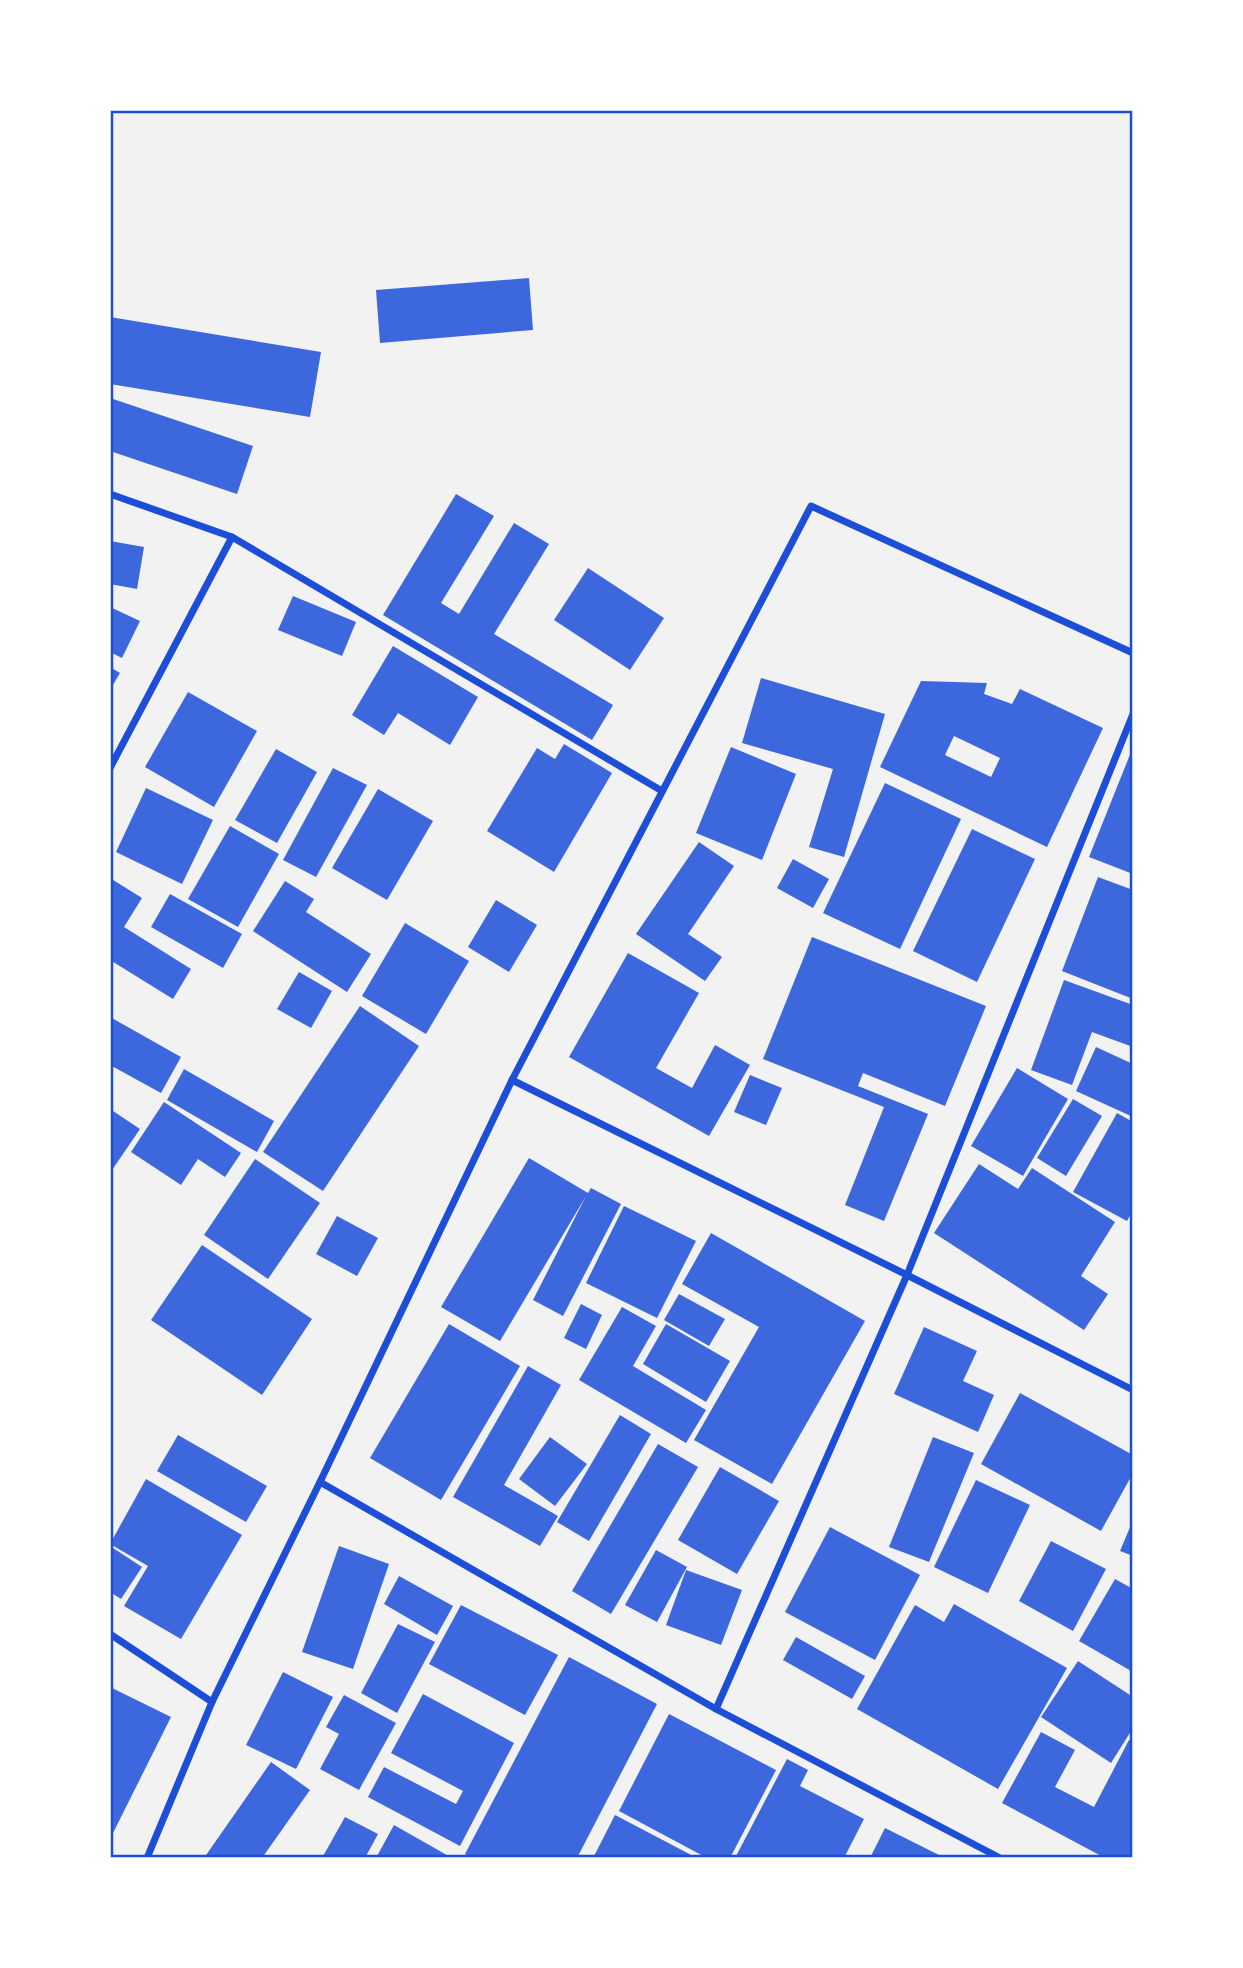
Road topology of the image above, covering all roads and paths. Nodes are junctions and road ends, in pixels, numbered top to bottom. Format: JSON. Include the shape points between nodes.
{"nodes":[{"id":1,"x":110,"y":494,"type":"edge"},
{"id":2,"x":232,"y":537,"type":"junction"},
{"id":3,"x":1133,"y":653,"type":"edge"},
{"id":4,"x":1133,"y":714,"type":"edge"},
{"id":5,"x":110,"y":768,"type":"edge"},
{"id":6,"x":662,"y":791,"type":"junction"},
{"id":7,"x":512,"y":1080,"type":"junction"},
{"id":8,"x":906,"y":1275,"type":"junction"},
{"id":9,"x":1133,"y":1390,"type":"edge"},
{"id":10,"x":320,"y":1482,"type":"junction"},
{"id":11,"x":110,"y":1634,"type":"edge"},
{"id":12,"x":212,"y":1702,"type":"junction"},
{"id":13,"x":716,"y":1709,"type":"junction"},
{"id":14,"x":147,"y":1858,"type":"edge"},
{"id":15,"x":1000,"y":1858,"type":"edge"}],
"edges":[{"from":1,"to":2,"type":"street"},
{"from":2,"to":5,"type":"street"},
{"from":2,"to":6,"type":"street"},
{"from":3,"to":6,"type":"street","via":[[811,506]]},
{"from":4,"to":8,"type":"street"},
{"from":6,"to":7,"type":"street"},
{"from":7,"to":8,"type":"street"},
{"from":7,"to":10,"type":"street"},
{"from":8,"to":9,"type":"street"},
{"from":8,"to":13,"type":"street"},
{"from":10,"to":12,"type":"street"},
{"from":10,"to":13,"type":"street"},
{"from":11,"to":12,"type":"street"},
{"from":12,"to":14,"type":"street"},
{"from":13,"to":15,"type":"street"}]}
